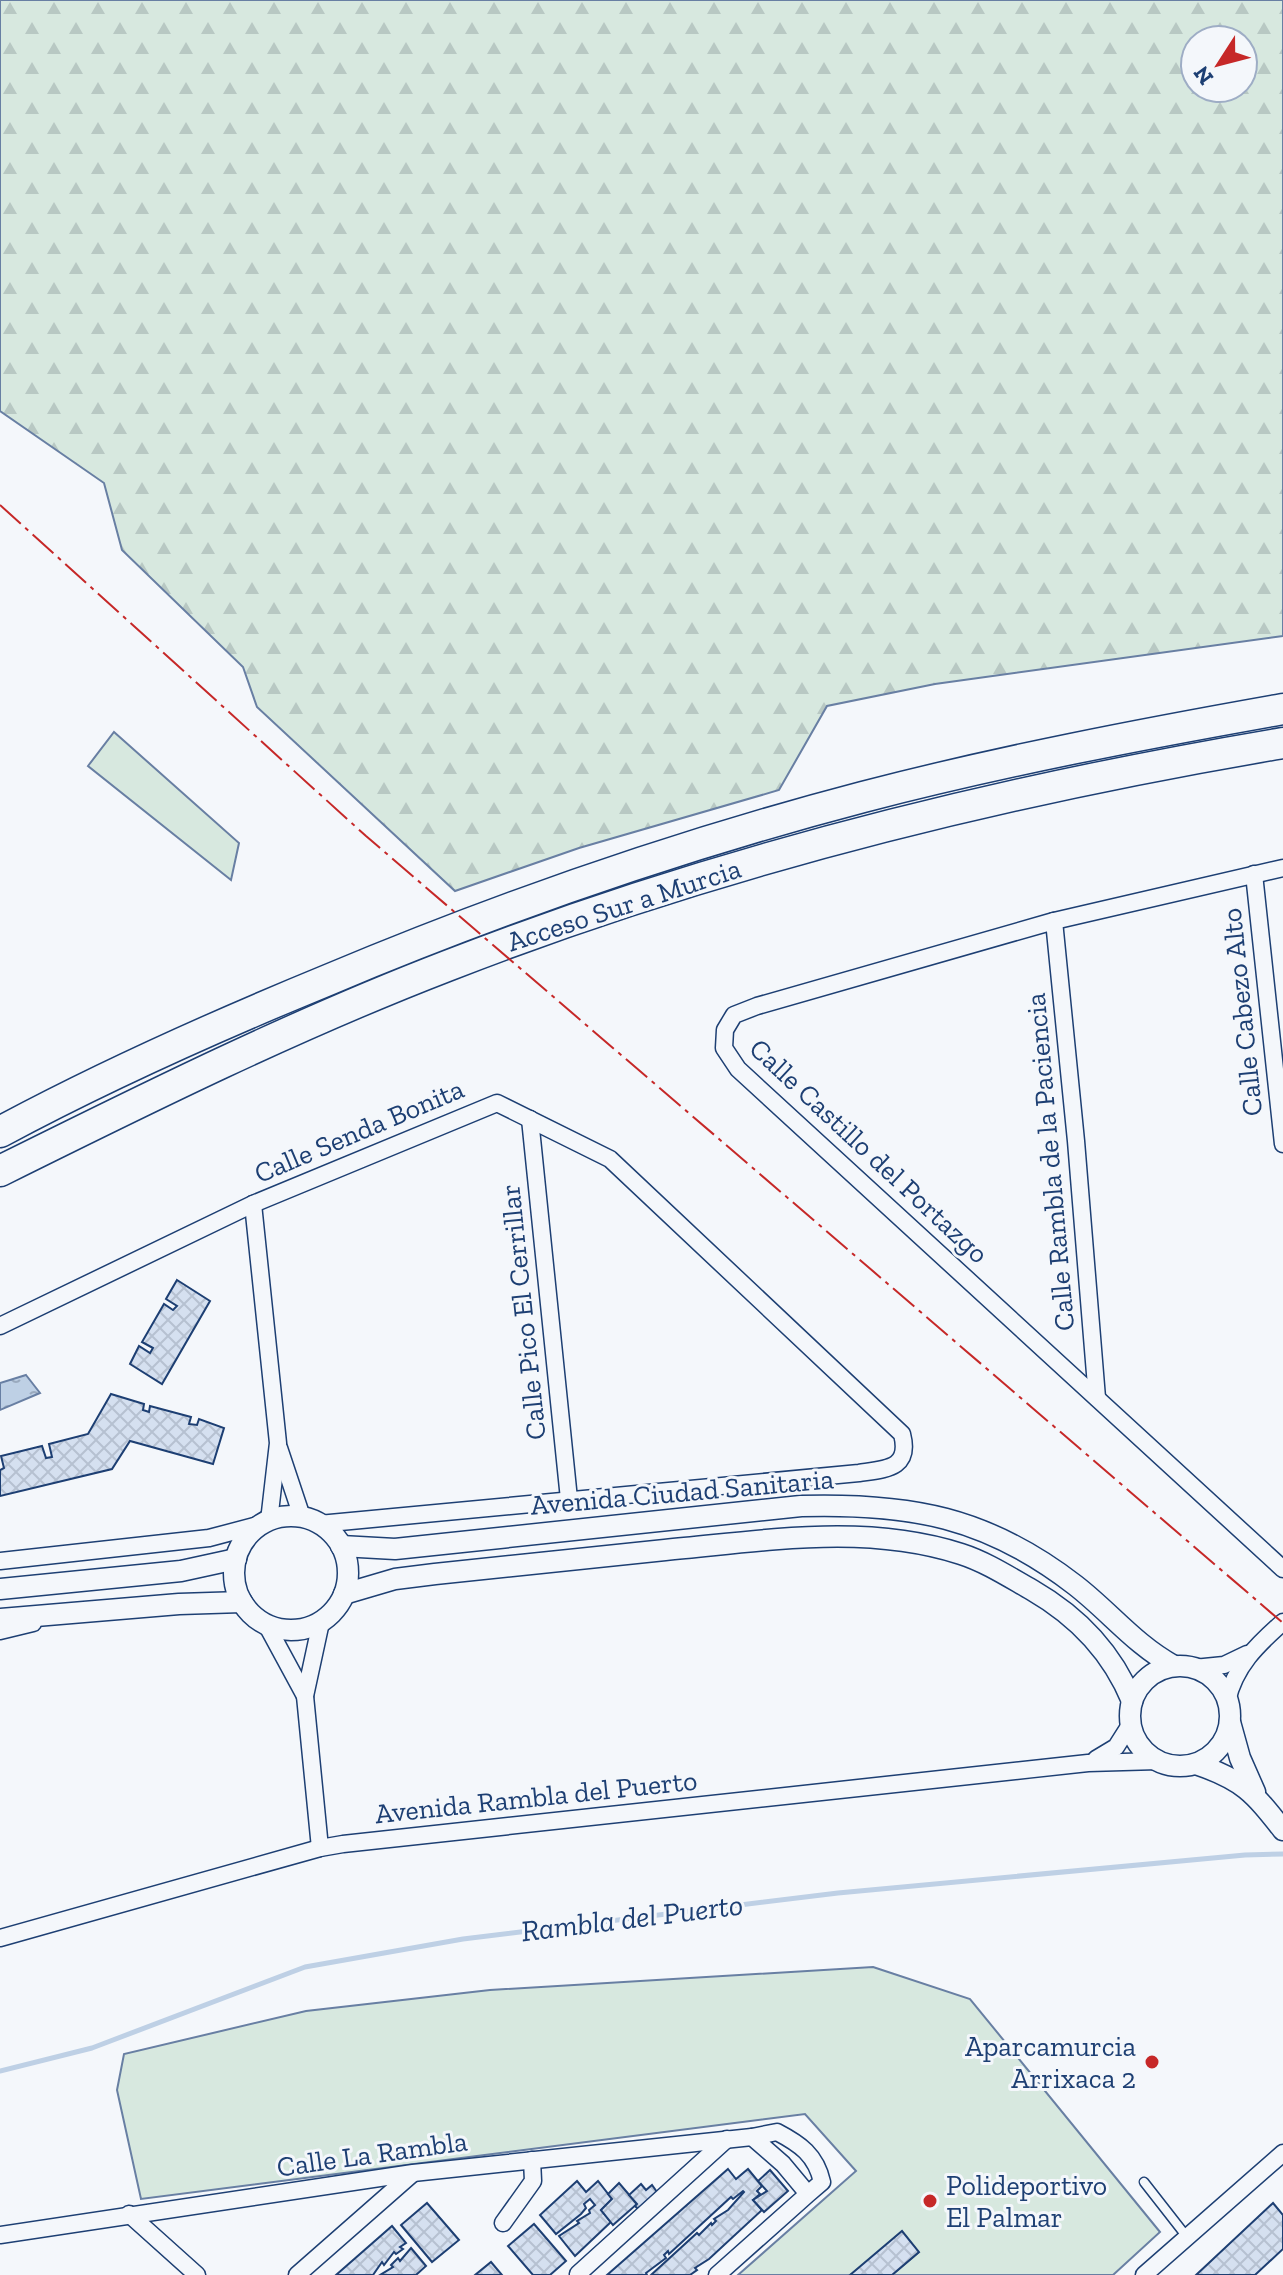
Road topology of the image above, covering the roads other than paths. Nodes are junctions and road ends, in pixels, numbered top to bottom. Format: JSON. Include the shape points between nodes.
{"nodes":[{"id":1,"x":1283,"y":709,"type":"edge"},
{"id":2,"x":1283,"y":743,"type":"edge"},
{"id":3,"x":1283,"y":868,"type":"edge"},
{"id":4,"x":1254,"y":874,"type":"junction"},
{"id":5,"x":1054,"y":921,"type":"junction"},
{"id":6,"x":118,"y":1112,"type":"junction"},
{"id":7,"x":530,"y":1119,"type":"junction"},
{"id":8,"x":4,"y":1129,"type":"edge"},
{"id":9,"x":1283,"y":1144,"type":"edge"},
{"id":10,"x":0,"y":1171,"type":"edge"},
{"id":11,"x":0,"y":1194,"type":"edge"},
{"id":12,"x":253,"y":1204,"type":"junction"},
{"id":13,"x":0,"y":1326,"type":"edge"},
{"id":14,"x":1097,"y":1398,"type":"junction"},
{"id":15,"x":278,"y":1443,"type":"junction"},
{"id":16,"x":569,"y":1499,"type":"junction"},
{"id":17,"x":310,"y":1520,"type":"junction"},
{"id":18,"x":266,"y":1522,"type":"junction"},
{"id":19,"x":341,"y":1546,"type":"junction"},
{"id":20,"x":236,"y":1559,"type":"junction"},
{"id":21,"x":0,"y":1561,"type":"edge"},
{"id":22,"x":1283,"y":1569,"type":"edge"},
{"id":23,"x":0,"y":1589,"type":"edge"},
{"id":24,"x":344,"y":1594,"type":"junction"},
{"id":25,"x":242,"y":1602,"type":"junction"},
{"id":26,"x":72,"y":1613,"type":"junction"},
{"id":27,"x":0,"y":1619,"type":"edge"},
{"id":28,"x":321,"y":1622,"type":"junction"},
{"id":29,"x":1283,"y":1622,"type":"edge"},
{"id":30,"x":266,"y":1624,"type":"junction"},
{"id":31,"x":0,"y":1631,"type":"edge"},
{"id":32,"x":1252,"y":1651,"type":"junction"},
{"id":33,"x":1184,"y":1667,"type":"junction"},
{"id":34,"x":305,"y":1696,"type":"junction"},
{"id":35,"x":1132,"y":1701,"type":"junction"},
{"id":36,"x":1227,"y":1701,"type":"junction"},
{"id":37,"x":1230,"y":1722,"type":"junction"},
{"id":38,"x":1130,"y":1725,"type":"junction"},
{"id":39,"x":1158,"y":1761,"type":"junction"},
{"id":40,"x":1088,"y":1763,"type":"junction"},
{"id":41,"x":1196,"y":1764,"type":"junction"},
{"id":42,"x":1264,"y":1806,"type":"junction"},
{"id":43,"x":1283,"y":1830,"type":"edge"},
{"id":44,"x":320,"y":1848,"type":"junction"},
{"id":45,"x":0,"y":1938,"type":"edge"},
{"id":46,"x":752,"y":2137,"type":"junction"},
{"id":47,"x":727,"y":2139,"type":"junction"},
{"id":48,"x":1283,"y":2153,"type":"edge"},
{"id":49,"x":532,"y":2160,"type":"junction"},
{"id":50,"x":413,"y":2173,"type":"junction"},
{"id":51,"x":1144,"y":2182,"type":"dead end"},
{"id":52,"x":808,"y":2194,"type":"junction"},
{"id":53,"x":129,"y":2214,"type":"junction"},
{"id":54,"x":503,"y":2223,"type":"dead end"},
{"id":55,"x":0,"y":2235,"type":"edge"},
{"id":56,"x":1187,"y":2237,"type":"junction"},
{"id":57,"x":578,"y":2274,"type":"edge"},
{"id":58,"x":195,"y":2275,"type":"edge"},
{"id":59,"x":297,"y":2275,"type":"edge"},
{"id":60,"x":717,"y":2275,"type":"edge"},
{"id":61,"x":1144,"y":2275,"type":"edge"}],
"edges":[{"from":1,"to":8,"type":"highway","name":"Acceso Sur a Murcia","via":[[1059,751],[861,797],[602,875],[432,936],[220,1024]]},
{"from":2,"to":6,"type":"highway","name":"Acceso Sur a Murcia","via":[[967,806],[694,880],[446,966]]},
{"from":3,"to":4,"type":"street","name":"Calle Castillo del Portazgo"},
{"from":4,"to":5,"type":"street","name":"Calle Castillo del Portazgo"},
{"from":4,"to":9,"type":"street","name":"Calle Cabezo Alto"},
{"from":5,"to":14,"type":"street","name":"Calle Rambla de la Paciencia"},
{"from":5,"to":14,"type":"street","name":"Calle Castillo del Portazgo","via":[[734,1015],[725,1030],[724,1048],[738,1069]]},
{"from":6,"to":10,"type":"highway","name":"Acceso Sur a Murcia"},
{"from":6,"to":11,"type":"highway","via":[[43,1169]]},
{"from":7,"to":12,"type":"street","name":"Calle Senda Bonita","via":[[497,1103],[480,1108]]},
{"from":7,"to":16,"type":"street","name":"Calle Pico El Cerrillar"},
{"from":7,"to":16,"type":"street","name":"Calle Senda Bonita","via":[[610,1159],[902,1434],[906,1449],[889,1469]]},
{"from":12,"to":13,"type":"street","name":"Calle Senda Bonita"},
{"from":12,"to":15,"type":"street"},
{"from":14,"to":22,"type":"street","name":"Calle Castillo del Portazgo"},
{"from":15,"to":17,"type":"street"},
{"from":15,"to":18,"type":"street"},
{"from":16,"to":17,"type":"street"},
{"from":17,"to":18,"type":"street","via":[[284,1517]]},
{"from":17,"to":19,"type":"street"},
{"from":18,"to":20,"type":"street","via":[[246,1539]]},
{"from":18,"to":21,"type":"street","via":[[209,1538]]},
{"from":19,"to":24,"type":"street","via":[[348,1570]]},
{"from":19,"to":33,"type":"street","name":"Avenida Ciudad Sanitaria","via":[[395,1549],[801,1506],[916,1510],[973,1527],[1032,1556],[1076,1585],[1136,1642]]},
{"from":20,"to":23,"type":"street","via":[[181,1571]]},
{"from":20,"to":25,"type":"street","via":[[234,1574]]},
{"from":24,"to":28,"type":"street"},
{"from":24,"to":35,"type":"street","name":"Avenida Ciudad Sanitaria","via":[[435,1574],[804,1537],[906,1540],[964,1555],[1062,1610],[1106,1653]]},
{"from":25,"to":26,"type":"street"},
{"from":25,"to":30,"type":"street"},
{"from":26,"to":27,"type":"street"},
{"from":26,"to":31,"type":"street"},
{"from":28,"to":30,"type":"street","via":[[298,1630]]},
{"from":28,"to":34,"type":"street"},
{"from":29,"to":32,"type":"street"},
{"from":30,"to":34,"type":"street"},
{"from":32,"to":33,"type":"street","via":[[1224,1665]]},
{"from":32,"to":36,"type":"street","via":[[1234,1677]]},
{"from":33,"to":35,"type":"street","via":[[1152,1674]]},
{"from":33,"to":36,"type":"street","via":[[1215,1680]]},
{"from":34,"to":44,"type":"street"},
{"from":35,"to":38,"type":"street"},
{"from":36,"to":37,"type":"street"},
{"from":37,"to":41,"type":"street","via":[[1215,1752]]},
{"from":37,"to":42,"type":"street","via":[[1245,1772]]},
{"from":38,"to":39,"type":"street","via":[[1140,1746]]},
{"from":38,"to":40,"type":"street","name":"Avenida Rambla del Puerto","via":[[1116,1747]]},
{"from":39,"to":40,"type":"street","name":"Avenida Rambla del Puerto"},
{"from":39,"to":41,"type":"street"},
{"from":40,"to":44,"type":"street","name":"Avenida Rambla del Puerto"},
{"from":41,"to":42,"type":"street","via":[[1237,1780]]},
{"from":42,"to":43,"type":"street"},
{"from":44,"to":45,"type":"street","name":"Avenida Rambla del Puerto"},
{"from":46,"to":47,"type":"street","name":"Calle La Rambla"},
{"from":46,"to":52,"type":"street"},
{"from":46,"to":52,"type":"street","name":"Calle La Rambla","via":[[777,2132],[801,2144],[818,2165],[822,2182]]},
{"from":47,"to":49,"type":"street","name":"Calle La Rambla"},
{"from":47,"to":57,"type":"street"},
{"from":48,"to":56,"type":"street"},
{"from":49,"to":50,"type":"street","name":"Calle La Rambla"},
{"from":49,"to":54,"type":"street","via":[[533,2181]]},
{"from":50,"to":53,"type":"street","name":"Calle La Rambla"},
{"from":50,"to":59,"type":"street"},
{"from":51,"to":56,"type":"lane"},
{"from":52,"to":60,"type":"street"},
{"from":53,"to":55,"type":"street","name":"Calle La Rambla"},
{"from":53,"to":58,"type":"street"},
{"from":56,"to":61,"type":"street"}]}
